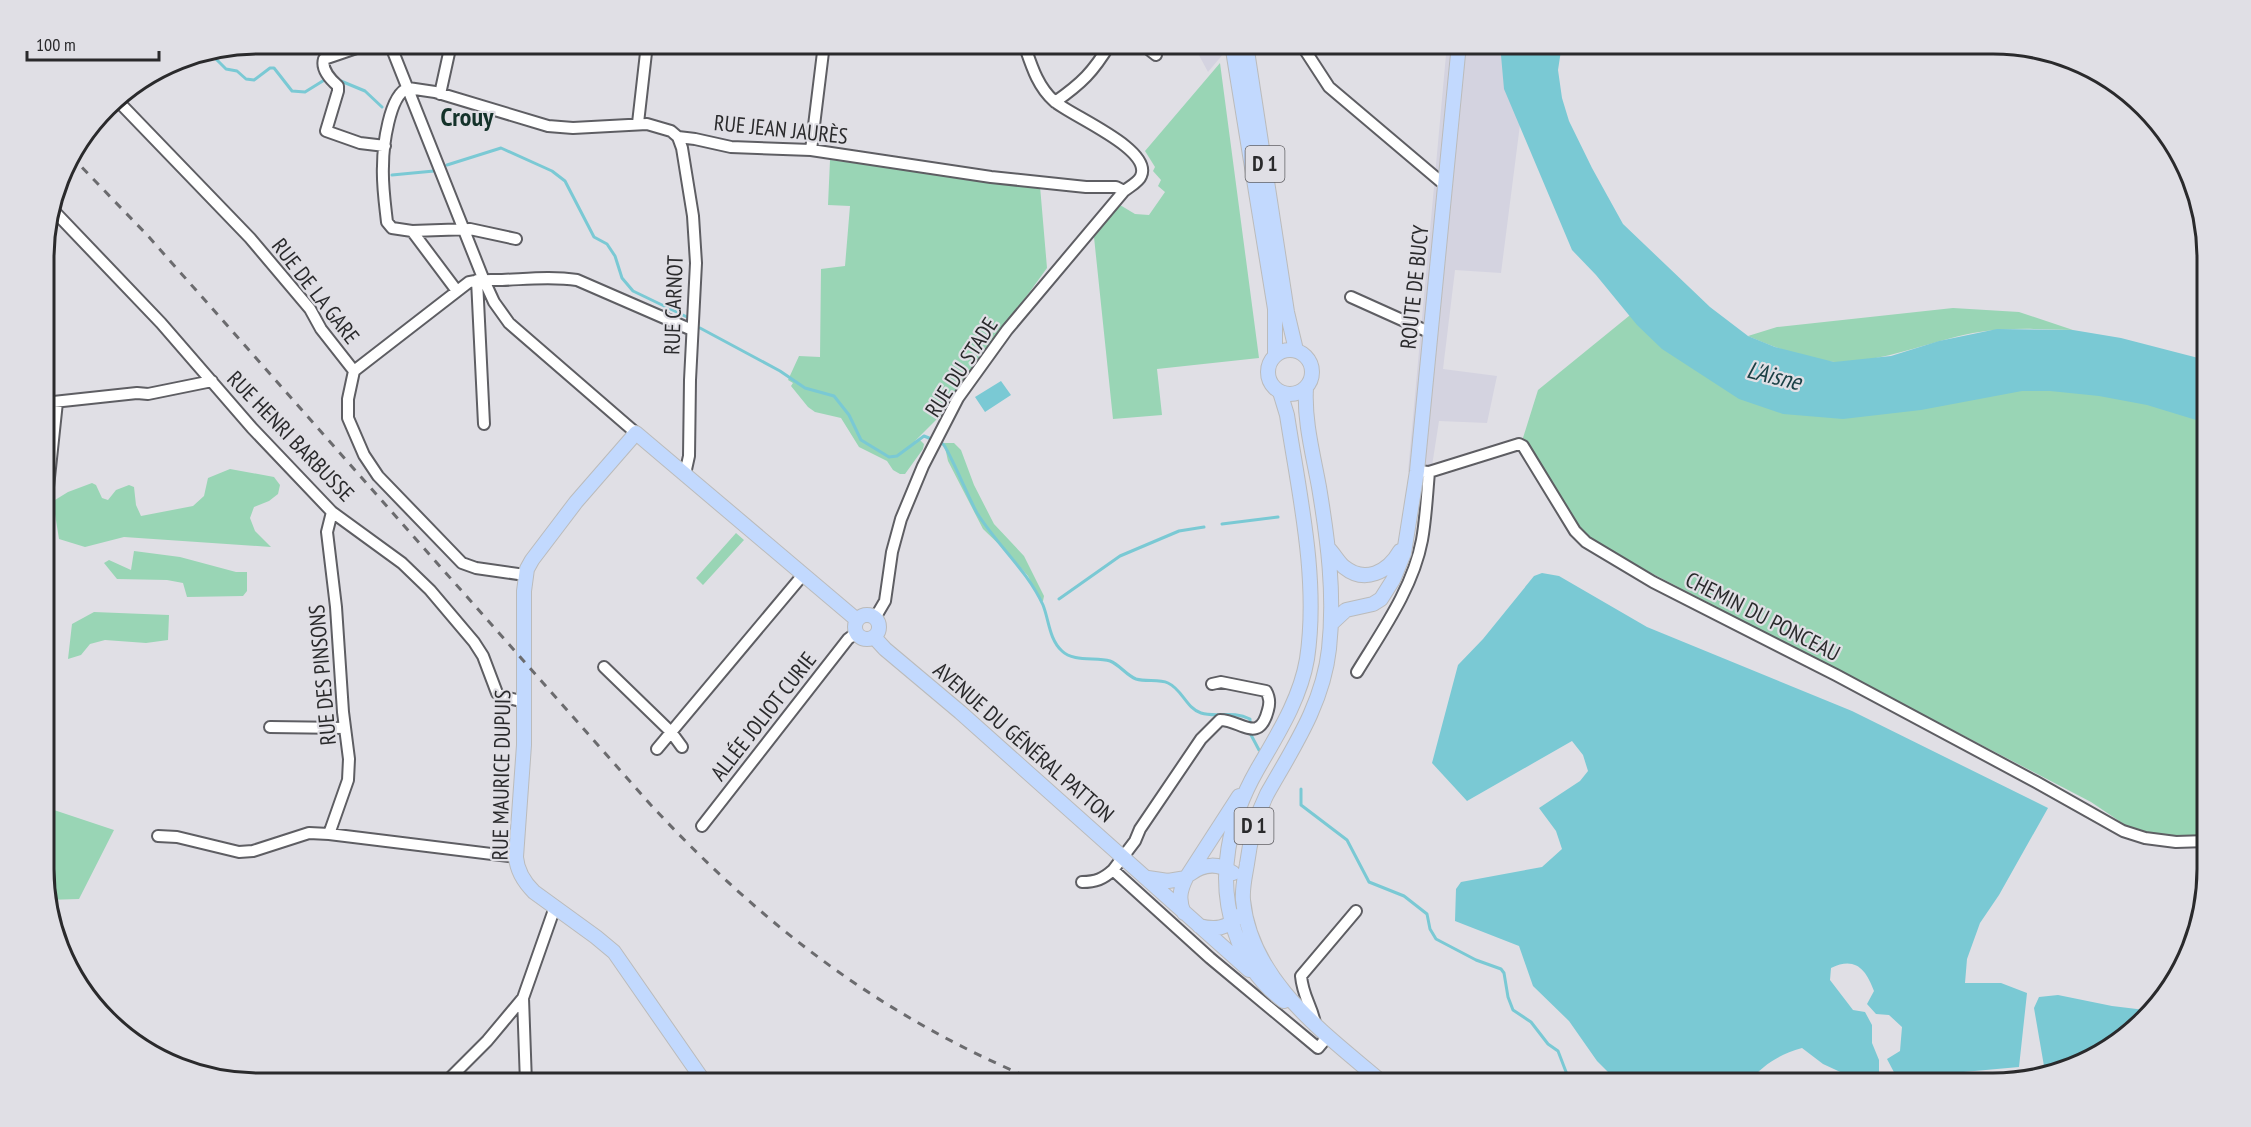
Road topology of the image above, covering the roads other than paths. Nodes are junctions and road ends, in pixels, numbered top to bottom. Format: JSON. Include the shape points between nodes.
{"nodes":[{"id":1,"x":339,"y":54,"type":"edge"},
{"id":2,"x":394,"y":54,"type":"edge"},
{"id":3,"x":449,"y":54,"type":"edge"},
{"id":4,"x":646,"y":54,"type":"edge"},
{"id":5,"x":823,"y":54,"type":"edge"},
{"id":6,"x":1028,"y":54,"type":"edge"},
{"id":7,"x":1104,"y":54,"type":"edge"},
{"id":8,"x":1235,"y":54,"type":"edge"},
{"id":9,"x":1248,"y":54,"type":"edge"},
{"id":10,"x":1307,"y":54,"type":"edge"},
{"id":11,"x":1458,"y":54,"type":"edge"},
{"id":12,"x":408,"y":88,"type":"junction"},
{"id":13,"x":440,"y":94,"type":"junction"},
{"id":14,"x":1055,"y":102,"type":"junction"},
{"id":15,"x":122,"y":106,"type":"edge"},
{"id":16,"x":638,"y":123,"type":"junction"},
{"id":17,"x":678,"y":137,"type":"junction"},
{"id":18,"x":385,"y":146,"type":"junction"},
{"id":19,"x":811,"y":150,"type":"junction"},
{"id":20,"x":1446,"y":181,"type":"junction"},
{"id":21,"x":1124,"y":191,"type":"junction"},
{"id":22,"x":59,"y":216,"type":"edge"},
{"id":23,"x":463,"y":228,"type":"junction"},
{"id":24,"x":412,"y":231,"type":"junction"},
{"id":25,"x":516,"y":239,"type":"dead end"},
{"id":26,"x":480,"y":279,"type":"junction"},
{"id":27,"x":458,"y":291,"type":"junction"},
{"id":28,"x":1351,"y":297,"type":"dead end"},
{"id":29,"x":692,"y":330,"type":"junction"},
{"id":30,"x":1431,"y":333,"type":"junction"},
{"id":31,"x":1296,"y":350,"type":"junction"},
{"id":32,"x":1275,"y":355,"type":"junction"},
{"id":33,"x":354,"y":371,"type":"junction"},
{"id":34,"x":212,"y":381,"type":"junction"},
{"id":35,"x":1306,"y":387,"type":"junction"},
{"id":36,"x":1280,"y":392,"type":"junction"},
{"id":37,"x":54,"y":402,"type":"edge"},
{"id":38,"x":57,"y":402,"type":"junction"},
{"id":39,"x":484,"y":424,"type":"dead end"},
{"id":40,"x":54,"y":430,"type":"edge"},
{"id":41,"x":636,"y":432,"type":"junction"},
{"id":42,"x":1423,"y":472,"type":"junction"},
{"id":43,"x":685,"y":474,"type":"junction"},
{"id":44,"x":332,"y":512,"type":"junction"},
{"id":45,"x":1408,"y":533,"type":"junction"},
{"id":46,"x":1329,"y":549,"type":"junction"},
{"id":47,"x":525,"y":575,"type":"junction"},
{"id":48,"x":802,"y":576,"type":"junction"},
{"id":49,"x":875,"y":618,"type":"junction"},
{"id":50,"x":1332,"y":623,"type":"junction"},
{"id":51,"x":856,"y":627,"type":"junction"},
{"id":52,"x":874,"y":637,"type":"junction"},
{"id":53,"x":604,"y":668,"type":"dead end"},
{"id":54,"x":1358,"y":672,"type":"dead end"},
{"id":55,"x":1212,"y":684,"type":"dead end"},
{"id":56,"x":525,"y":702,"type":"junction"},
{"id":57,"x":270,"y":727,"type":"dead end"},
{"id":58,"x":345,"y":728,"type":"junction"},
{"id":59,"x":671,"y":732,"type":"junction"},
{"id":60,"x":682,"y":747,"type":"dead end"},
{"id":61,"x":657,"y":749,"type":"dead end"},
{"id":62,"x":1256,"y":772,"type":"junction"},
{"id":63,"x":702,"y":826,"type":"dead end"},
{"id":64,"x":329,"y":834,"type":"junction"},
{"id":65,"x":158,"y":836,"type":"dead end"},
{"id":66,"x":2197,"y":841,"type":"edge"},
{"id":67,"x":1123,"y":856,"type":"junction"},
{"id":68,"x":516,"y":857,"type":"junction"},
{"id":69,"x":1226,"y":868,"type":"junction"},
{"id":70,"x":1113,"y":870,"type":"junction"},
{"id":71,"x":1188,"y":876,"type":"junction"},
{"id":72,"x":1148,"y":878,"type":"junction"},
{"id":73,"x":1082,"y":882,"type":"dead end"},
{"id":74,"x":1243,"y":898,"type":"junction"},
{"id":75,"x":555,"y":907,"type":"junction"},
{"id":76,"x":1356,"y":911,"type":"dead end"},
{"id":77,"x":1185,"y":915,"type":"junction"},
{"id":78,"x":1231,"y":922,"type":"junction"},
{"id":79,"x":1199,"y":926,"type":"junction"},
{"id":80,"x":1255,"y":975,"type":"junction"},
{"id":81,"x":523,"y":998,"type":"junction"},
{"id":82,"x":1315,"y":1023,"type":"junction"},
{"id":83,"x":1328,"y":1036,"type":"junction"},
{"id":84,"x":455,"y":1073,"type":"edge"},
{"id":85,"x":526,"y":1073,"type":"edge"},
{"id":86,"x":698,"y":1073,"type":"edge"},
{"id":87,"x":1371,"y":1073,"type":"edge"}],
"edges":[{"from":1,"to":18,"type":"street","via":[[324,59],[323,65],[338,86],[326,131],[360,143]]},
{"from":2,"to":12,"type":"street"},
{"from":3,"to":13,"type":"street"},
{"from":4,"to":16,"type":"street"},
{"from":5,"to":19,"type":"street"},
{"from":6,"to":14,"type":"street","via":[[1038,80]]},
{"from":7,"to":14,"type":"street","via":[[1080,84]]},
{"from":8,"to":32,"type":"main road","number":"D 1","via":[[1275,309]]},
{"from":9,"to":31,"type":"main road","number":"D 1"},
{"from":10,"to":20,"type":"street","via":[[1329,87],[1440,181]]},
{"from":11,"to":20,"type":"main road","name":"ROUTE DE BUCY"},
{"from":12,"to":13,"type":"street","name":"RUE JEAN JAURÈS"},
{"from":12,"to":18,"type":"street","via":[[396,99]]},
{"from":12,"to":23,"type":"street"},
{"from":13,"to":16,"type":"street","name":"RUE JEAN JAURÈS","via":[[548,126],[614,127]]},
{"from":14,"to":21,"type":"street","name":"RUE DU STADE","via":[[1122,143],[1140,160],[1140,179]]},
{"from":15,"to":33,"type":"street","name":"RUE DE LA GARE","via":[[250,238],[310,309],[321,330]]},
{"from":16,"to":17,"type":"street","name":"RUE JEAN JAURÈS","via":[[671,131]]},
{"from":17,"to":19,"type":"street","name":"RUE JEAN JAURÈS","via":[[731,147]]},
{"from":17,"to":29,"type":"street","name":"RUE CARNOT","via":[[693,216],[696,263]]},
{"from":18,"to":24,"type":"street","via":[[382,167],[387,222],[392,228]]},
{"from":19,"to":21,"type":"street","name":"RUE JEAN JAURÈS","via":[[991,177],[1116,187]]},
{"from":20,"to":30,"type":"main road","name":"ROUTE DE BUCY"},
{"from":21,"to":49,"type":"street","name":"RUE DU STADE","via":[[1007,330],[958,399],[901,519],[891,552],[885,601]]},
{"from":22,"to":34,"type":"street","name":"RUE HENRI BARBUSSE"},
{"from":23,"to":24,"type":"street"},
{"from":23,"to":25,"type":"street"},
{"from":23,"to":26,"type":"street"},
{"from":24,"to":27,"type":"street"},
{"from":26,"to":27,"type":"street"},
{"from":26,"to":29,"type":"street","via":[[578,280]]},
{"from":26,"to":39,"type":"street"},
{"from":26,"to":41,"type":"street","via":[[509,322]]},
{"from":27,"to":33,"type":"street"},
{"from":28,"to":30,"type":"street"},
{"from":29,"to":43,"type":"street","name":"RUE CARNOT","via":[[689,456]]},
{"from":30,"to":42,"type":"main road","name":"ROUTE DE BUCY"},
{"from":31,"to":32,"type":"main road"},
{"from":31,"to":35,"type":"main road","via":[[1311,366]]},
{"from":32,"to":36,"type":"main road","via":[[1268,376]]},
{"from":33,"to":47,"type":"street","name":"RUE DE LA GARE","via":[[348,418],[378,476],[462,562],[476,568]]},
{"from":34,"to":38,"type":"street","via":[[148,394]]},
{"from":34,"to":44,"type":"street","name":"RUE HENRI BARBUSSE"},
{"from":35,"to":36,"type":"main road","via":[[1294,394]]},
{"from":35,"to":46,"type":"main road","number":"D 1","via":[[1307,417]]},
{"from":36,"to":62,"type":"main road","number":"D 1","via":[[1296,478],[1311,614],[1302,680],[1287,717]]},
{"from":37,"to":38,"type":"street"},
{"from":38,"to":40,"type":"street"},
{"from":41,"to":43,"type":"main road"},
{"from":41,"to":47,"type":"main road","via":[[576,502]]},
{"from":42,"to":45,"type":"main road","name":"ROUTE DE BUCY"},
{"from":42,"to":54,"type":"street","name":"ROUTE DE BUCY","via":[[1422,541],[1412,573]]},
{"from":42,"to":66,"type":"street","name":"CHEMIN DU PONCEAU","via":[[1519,444],[1575,531],[1586,542],[1653,582],[1847,681],[2123,831],[2145,838]]},
{"from":43,"to":48,"type":"main road"},
{"from":44,"to":56,"type":"street","name":"RUE HENRI BARBUSSE","via":[[402,563],[444,606],[478,649],[497,693]]},
{"from":44,"to":58,"type":"street","name":"RUE DES PINSONS","via":[[327,532]]},
{"from":45,"to":46,"type":"main road","name":"ROUTE DE BUCY","via":[[1395,559],[1372,576],[1344,567]]},
{"from":45,"to":50,"type":"main road","name":"ROUTE DE BUCY","via":[[1404,553],[1381,599],[1346,610]]},
{"from":46,"to":50,"type":"main road","number":"D 1"},
{"from":47,"to":56,"type":"main road","name":"RUE MAURICE DUPUIS"},
{"from":48,"to":51,"type":"main road"},
{"from":48,"to":59,"type":"street"},
{"from":49,"to":51,"type":"main road","via":[[867,615]]},
{"from":49,"to":52,"type":"main road","via":[[879,625]]},
{"from":50,"to":74,"type":"main road","number":"D 1","via":[[1324,679],[1310,718],[1258,815],[1249,845]]},
{"from":51,"to":52,"type":"main road","via":[[867,639]]},
{"from":51,"to":63,"type":"street","name":"ALLÉE JOLIOT CURIE"},
{"from":52,"to":67,"type":"main road","name":"AVENUE DU GÉNÉRAL PATTON"},
{"from":53,"to":59,"type":"street"},
{"from":55,"to":67,"type":"street","via":[[1221,682],[1266,691],[1269,696],[1263,724],[1250,729],[1220,720],[1144,834]]},
{"from":56,"to":68,"type":"main road","name":"RUE MAURICE DUPUIS"},
{"from":57,"to":58,"type":"street"},
{"from":58,"to":64,"type":"street","name":"RUE DES PINSONS","via":[[348,780]]},
{"from":59,"to":60,"type":"street"},
{"from":59,"to":61,"type":"street"},
{"from":62,"to":69,"type":"main road","number":"D 1","via":[[1239,807]]},
{"from":62,"to":71,"type":"main road"},
{"from":64,"to":65,"type":"street","via":[[309,833],[239,852]]},
{"from":64,"to":68,"type":"street"},
{"from":67,"to":70,"type":"street"},
{"from":67,"to":72,"type":"main road","name":"AVENUE DU GÉNÉRAL PATTON"},
{"from":68,"to":75,"type":"main road","name":"RUE MAURICE DUPUIS","via":[[530,887]]},
{"from":69,"to":71,"type":"main road","via":[[1206,865]]},
{"from":69,"to":74,"type":"main road","via":[[1240,881]]},
{"from":69,"to":78,"type":"main road","number":"D 1"},
{"from":70,"to":73,"type":"street","via":[[1095,882]]},
{"from":70,"to":83,"type":"street","via":[[1318,1048]]},
{"from":71,"to":72,"type":"main road","via":[[1168,881]]},
{"from":71,"to":77,"type":"main road","via":[[1180,893]]},
{"from":72,"to":77,"type":"main road","name":"AVENUE DU GÉNÉRAL PATTON"},
{"from":74,"to":78,"type":"main road","via":[[1240,912]]},
{"from":74,"to":82,"type":"main road","number":"D 1","via":[[1250,931],[1272,976]]},
{"from":75,"to":81,"type":"street"},
{"from":75,"to":86,"type":"main road","name":"RUE MAURICE DUPUIS","via":[[614,952]]},
{"from":76,"to":82,"type":"street","via":[[1301,976]]},
{"from":77,"to":79,"type":"main road"},
{"from":78,"to":79,"type":"main road","via":[[1216,929]]},
{"from":78,"to":80,"type":"main road","number":"D 1"},
{"from":79,"to":80,"type":"main road"},
{"from":80,"to":82,"type":"main road","number":"D 1"},
{"from":81,"to":84,"type":"street"},
{"from":81,"to":85,"type":"street"},
{"from":82,"to":83,"type":"main road","number":"D 1"},
{"from":83,"to":87,"type":"main road","number":"D 1"}]}
